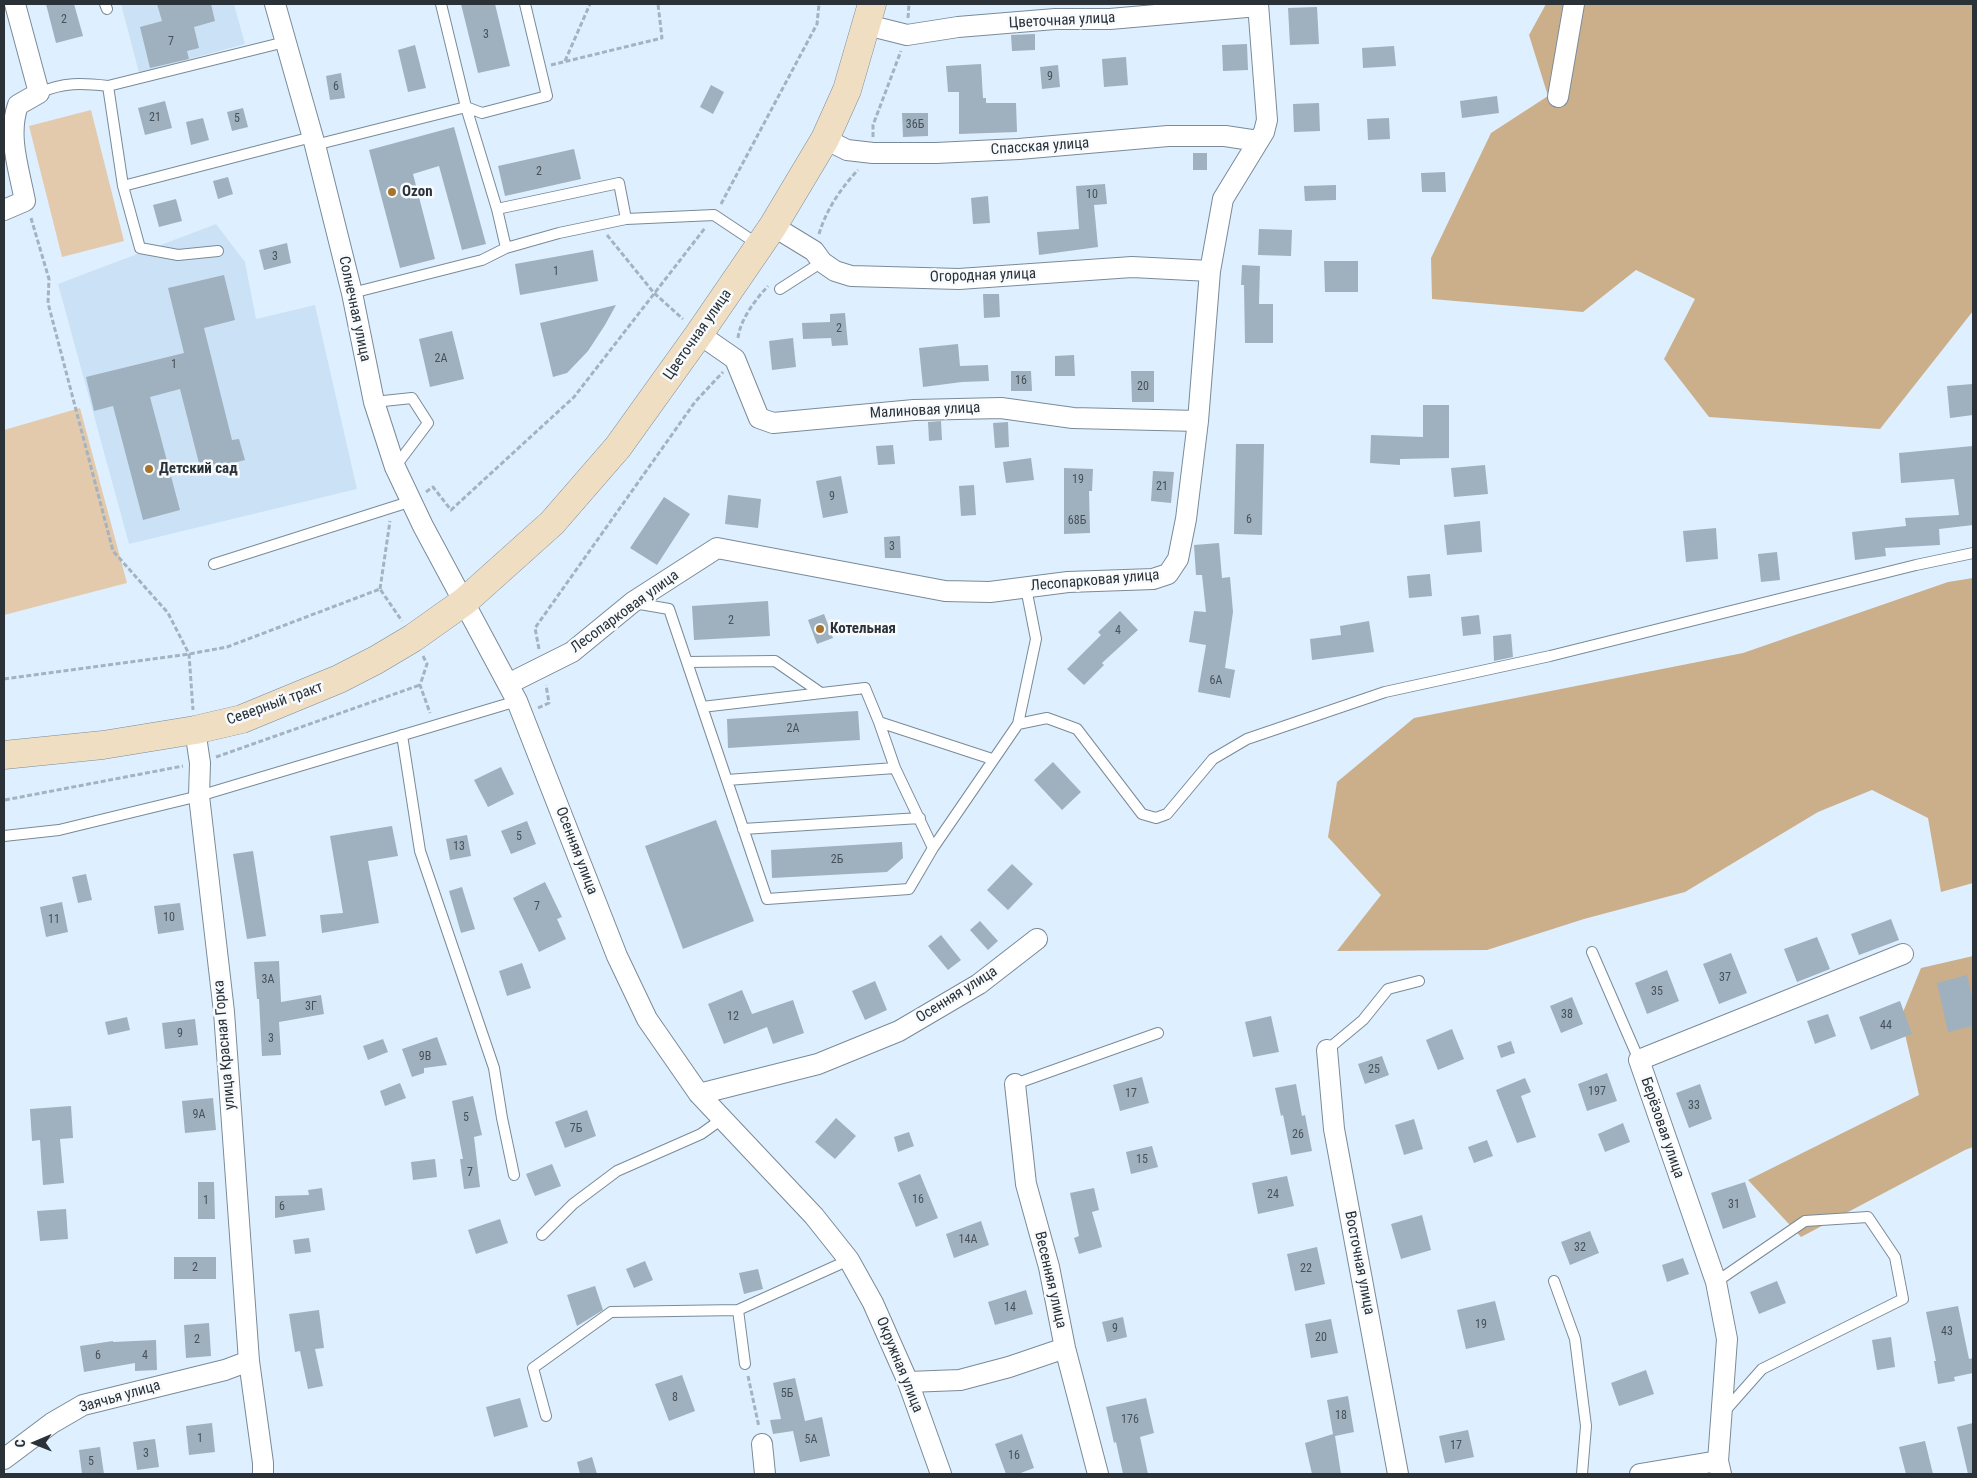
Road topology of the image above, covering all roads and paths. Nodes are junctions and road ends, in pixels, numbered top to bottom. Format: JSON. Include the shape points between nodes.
{"nodes":[{"id":1,"x":15,"y":4,"type":"edge"},
{"id":2,"x":275,"y":4,"type":"edge"},
{"id":3,"x":441,"y":4,"type":"edge"},
{"id":4,"x":524,"y":4,"type":"edge"},
{"id":5,"x":590,"y":4,"type":"edge"},
{"id":6,"x":658,"y":4,"type":"edge"},
{"id":7,"x":819,"y":4,"type":"edge"},
{"id":8,"x":1574,"y":4,"type":"edge"},
{"id":9,"x":1258,"y":5,"type":"edge"},
{"id":10,"x":870,"y":14,"type":"edge"},
{"id":11,"x":285,"y":42,"type":"junction"},
{"id":12,"x":549,"y":57,"type":"dead end"},
{"id":13,"x":565,"y":62,"type":"junction"},
{"id":14,"x":108,"y":86,"type":"junction"},
{"id":15,"x":39,"y":94,"type":"junction"},
{"id":16,"x":1558,"y":97,"type":"dead end"},
{"id":17,"x":466,"y":107,"type":"junction"},
{"id":18,"x":824,"y":139,"type":"junction"},
{"id":19,"x":314,"y":141,"type":"junction"},
{"id":20,"x":1258,"y":141,"type":"junction"},
{"id":21,"x":122,"y":186,"type":"junction"},
{"id":22,"x":26,"y":201,"type":"junction"},
{"id":23,"x":497,"y":209,"type":"junction"},
{"id":24,"x":4,"y":210,"type":"edge"},
{"id":25,"x":714,"y":216,"type":"junction"},
{"id":26,"x":626,"y":219,"type":"junction"},
{"id":27,"x":599,"y":225,"type":"junction"},
{"id":28,"x":767,"y":236,"type":"junction"},
{"id":29,"x":506,"y":248,"type":"junction"},
{"id":30,"x":218,"y":251,"type":"dead end"},
{"id":31,"x":822,"y":262,"type":"junction"},
{"id":32,"x":1210,"y":271,"type":"junction"},
{"id":33,"x":780,"y":289,"type":"dead end"},
{"id":34,"x":352,"y":293,"type":"junction"},
{"id":35,"x":654,"y":293,"type":"junction"},
{"id":36,"x":699,"y":334,"type":"junction"},
{"id":37,"x":374,"y":402,"type":"junction"},
{"id":38,"x":1198,"y":421,"type":"junction"},
{"id":39,"x":395,"y":467,"type":"junction"},
{"id":40,"x":412,"y":501,"type":"junction"},
{"id":41,"x":392,"y":506,"type":"junction"},
{"id":42,"x":1973,"y":553,"type":"edge"},
{"id":43,"x":214,"y":564,"type":"dead end"},
{"id":44,"x":1026,"y":588,"type":"junction"},
{"id":45,"x":380,"y":589,"type":"junction"},
{"id":46,"x":465,"y":602,"type":"junction"},
{"id":47,"x":633,"y":602,"type":"junction"},
{"id":48,"x":413,"y":638,"type":"junction"},
{"id":49,"x":189,"y":654,"type":"junction"},
{"id":50,"x":687,"y":662,"type":"junction"},
{"id":51,"x":4,"y":679,"type":"edge"},
{"id":52,"x":513,"y":692,"type":"junction"},
{"id":53,"x":821,"y":693,"type":"junction"},
{"id":54,"x":702,"y":707,"type":"junction"},
{"id":55,"x":879,"y":722,"type":"junction"},
{"id":56,"x":1018,"y":724,"type":"junction"},
{"id":57,"x":435,"y":726,"type":"junction"},
{"id":58,"x":194,"y":730,"type":"junction"},
{"id":59,"x":402,"y":735,"type":"junction"},
{"id":60,"x":4,"y":755,"type":"edge"},
{"id":61,"x":992,"y":759,"type":"junction"},
{"id":62,"x":895,"y":768,"type":"junction"},
{"id":63,"x":727,"y":780,"type":"junction"},
{"id":64,"x":199,"y":796,"type":"junction"},
{"id":65,"x":920,"y":818,"type":"junction"},
{"id":66,"x":743,"y":829,"type":"junction"},
{"id":67,"x":4,"y":836,"type":"edge"},
{"id":68,"x":933,"y":848,"type":"junction"},
{"id":69,"x":1037,"y":940,"type":"dead end"},
{"id":70,"x":1592,"y":952,"type":"dead end"},
{"id":71,"x":1903,"y":954,"type":"dead end"},
{"id":72,"x":1419,"y":981,"type":"dead end"},
{"id":73,"x":1158,"y":1032,"type":"dead end"},
{"id":74,"x":1327,"y":1050,"type":"joint"},
{"id":75,"x":1639,"y":1060,"type":"junction"},
{"id":76,"x":1015,"y":1084,"type":"joint"},
{"id":77,"x":699,"y":1094,"type":"junction"},
{"id":78,"x":722,"y":1119,"type":"junction"},
{"id":79,"x":514,"y":1175,"type":"dead end"},
{"id":80,"x":542,"y":1235,"type":"dead end"},
{"id":81,"x":849,"y":1260,"type":"junction"},
{"id":82,"x":1554,"y":1281,"type":"dead end"},
{"id":83,"x":1716,"y":1282,"type":"junction"},
{"id":84,"x":738,"y":1310,"type":"junction"},
{"id":85,"x":1066,"y":1348,"type":"junction"},
{"id":86,"x":249,"y":1361,"type":"junction"},
{"id":87,"x":746,"y":1364,"type":"joint"},
{"id":88,"x":908,"y":1382,"type":"junction"},
{"id":89,"x":546,"y":1416,"type":"dead end"},
{"id":90,"x":1721,"y":1416,"type":"junction"},
{"id":91,"x":762,"y":1444,"type":"joint"},
{"id":92,"x":4,"y":1459,"type":"edge"},
{"id":93,"x":1720,"y":1468,"type":"edge"},
{"id":94,"x":263,"y":1474,"type":"edge"},
{"id":95,"x":765,"y":1474,"type":"edge"},
{"id":96,"x":941,"y":1474,"type":"edge"},
{"id":97,"x":1098,"y":1474,"type":"edge"},
{"id":98,"x":1398,"y":1474,"type":"edge"},
{"id":99,"x":1582,"y":1474,"type":"edge"},
{"id":100,"x":1640,"y":1474,"type":"edge"}],
"edges":[{"from":1,"to":15,"type":"street"},
{"from":2,"to":11,"type":"street","name":"Солнечная улица"},
{"from":3,"to":17,"type":"lane"},
{"from":4,"to":17,"type":"lane","via":[[547,96],[482,113]]},
{"from":5,"to":13,"type":"path"},
{"from":6,"to":13,"type":"path","via":[[662,38]]},
{"from":7,"to":25,"type":"path","via":[[817,24]]},
{"from":8,"to":16,"type":"street"},
{"from":9,"to":10,"type":"street","name":"Цветочная улица","via":[[1110,19],[1055,19],[958,27],[906,35]]},
{"from":9,"to":20,"type":"street","name":"Лесопарковая улица","via":[[1267,120]]},
{"from":10,"to":18,"type":"main road","name":"Цветочная улица","via":[[847,90]]},
{"from":11,"to":14,"type":"lane"},
{"from":11,"to":19,"type":"street","name":"Солнечная улица"},
{"from":12,"to":13,"type":"path","via":[[551,65]]},
{"from":14,"to":15,"type":"lane","via":[[54,86]]},
{"from":14,"to":21,"type":"lane"},
{"from":15,"to":22,"type":"street","via":[[18,105],[14,117],[13,137]]},
{"from":17,"to":19,"type":"lane"},
{"from":17,"to":23,"type":"lane"},
{"from":18,"to":20,"type":"street","name":"Спасская улица","via":[[847,150],[873,153],[1019,149],[1168,136],[1225,136]]},
{"from":18,"to":28,"type":"main road","name":"Цветочная улица"},
{"from":19,"to":21,"type":"lane"},
{"from":19,"to":34,"type":"street","name":"Солнечная улица"},
{"from":20,"to":32,"type":"street","name":"Лесопарковая улица","via":[[1223,199]]},
{"from":21,"to":30,"type":"lane","via":[[140,248],[178,254]]},
{"from":22,"to":24,"type":"street"},
{"from":22,"to":49,"type":"path","via":[[49,279],[48,303],[113,551],[168,613]]},
{"from":23,"to":26,"type":"lane","via":[[619,183]]},
{"from":23,"to":29,"type":"lane"},
{"from":25,"to":26,"type":"lane"},
{"from":25,"to":28,"type":"lane"},
{"from":25,"to":35,"type":"path"},
{"from":26,"to":27,"type":"lane"},
{"from":27,"to":29,"type":"lane"},
{"from":27,"to":35,"type":"path"},
{"from":28,"to":31,"type":"street","name":"Огородная улица","via":[[814,251]]},
{"from":28,"to":36,"type":"main road","name":"Цветочная улица"},
{"from":29,"to":34,"type":"lane","via":[[482,260]]},
{"from":31,"to":32,"type":"street","name":"Огородная улица","via":[[851,276],[959,279],[1132,267]]},
{"from":31,"to":33,"type":"lane"},
{"from":32,"to":38,"type":"street","name":"Лесопарковая улица"},
{"from":34,"to":37,"type":"street","name":"Солнечная улица"},
{"from":35,"to":36,"type":"path"},
{"from":35,"to":40,"type":"path","via":[[574,397],[451,510],[433,487]]},
{"from":36,"to":38,"type":"street","name":"Малиновая улица","via":[[735,359],[759,418],[773,423],[914,410],[1001,408],[1073,418]]},
{"from":36,"to":46,"type":"main road","name":"Цветочная улица","via":[[618,447],[557,517]]},
{"from":37,"to":39,"type":"street","name":"Солнечная улица"},
{"from":37,"to":39,"type":"lane","via":[[412,398],[428,423]]},
{"from":38,"to":44,"type":"street","name":"Лесопарковая улица","via":[[1186,519],[1178,559],[1168,574],[1153,579],[1068,582]]},
{"from":39,"to":40,"type":"street","name":"Солнечная улица"},
{"from":40,"to":41,"type":"lane"},
{"from":40,"to":46,"type":"street","name":"Солнечная улица"},
{"from":41,"to":43,"type":"lane"},
{"from":41,"to":45,"type":"path"},
{"from":42,"to":56,"type":"lane","via":[[1550,656],[1385,692],[1247,739],[1213,759],[1167,814],[1156,818],[1142,814],[1076,729],[1047,718]]},
{"from":44,"to":47,"type":"street","name":"Лесопарковая улица","via":[[990,592],[945,591],[717,548]]},
{"from":44,"to":56,"type":"lane","via":[[1036,639]]},
{"from":45,"to":48,"type":"path"},
{"from":45,"to":49,"type":"path","via":[[227,647]]},
{"from":46,"to":48,"type":"main road","name":"Северный тракт"},
{"from":46,"to":52,"type":"street","name":"Осенняя улица"},
{"from":47,"to":50,"type":"lane","via":[[669,609]]},
{"from":47,"to":52,"type":"street","name":"Лесопарковая улица","via":[[572,652]]},
{"from":48,"to":57,"type":"path","via":[[427,664],[420,685]]},
{"from":48,"to":58,"type":"main road","name":"Северный тракт","via":[[339,679],[286,702]]},
{"from":49,"to":51,"type":"path"},
{"from":49,"to":58,"type":"path"},
{"from":50,"to":53,"type":"lane","via":[[775,661]]},
{"from":50,"to":54,"type":"lane"},
{"from":52,"to":57,"type":"lane"},
{"from":52,"to":77,"type":"street","name":"Осенняя улица","via":[[618,956],[648,1019]]},
{"from":53,"to":54,"type":"lane"},
{"from":53,"to":55,"type":"lane","via":[[865,688]]},
{"from":54,"to":63,"type":"lane"},
{"from":55,"to":61,"type":"lane"},
{"from":55,"to":62,"type":"lane"},
{"from":56,"to":61,"type":"lane"},
{"from":57,"to":59,"type":"lane"},
{"from":58,"to":60,"type":"main road","name":"Северный тракт","via":[[102,745]]},
{"from":58,"to":64,"type":"street","name":"улица Красная Горка","via":[[200,763]]},
{"from":59,"to":64,"type":"lane"},
{"from":59,"to":79,"type":"lane","via":[[420,851],[494,1068]]},
{"from":61,"to":68,"type":"lane"},
{"from":62,"to":63,"type":"lane"},
{"from":62,"to":65,"type":"lane"},
{"from":63,"to":66,"type":"lane"},
{"from":64,"to":67,"type":"lane","via":[[59,830]]},
{"from":64,"to":86,"type":"street","name":"улица Красная Горка","via":[[224,1012]]},
{"from":65,"to":66,"type":"lane"},
{"from":65,"to":68,"type":"lane"},
{"from":66,"to":68,"type":"lane","via":[[767,899],[909,889]]},
{"from":69,"to":77,"type":"street","name":"Осенняя улица","via":[[979,984],[899,1031],[818,1064]]},
{"from":70,"to":75,"type":"lane"},
{"from":71,"to":75,"type":"street","name":"Берёзовая улица"},
{"from":72,"to":74,"type":"lane","via":[[1388,989],[1363,1020]]},
{"from":73,"to":76,"type":"lane"},
{"from":74,"to":98,"type":"street","name":"Восточная улица","via":[[1334,1129]]},
{"from":75,"to":83,"type":"street","name":"Берёзовая улица"},
{"from":76,"to":85,"type":"street","name":"Весенняя улица","via":[[1026,1184],[1049,1267]]},
{"from":77,"to":78,"type":"street","name":"Осенняя улица"},
{"from":78,"to":80,"type":"lane","via":[[701,1134],[617,1170],[573,1204]]},
{"from":78,"to":81,"type":"street","name":"Окружная улица","via":[[808,1209]]},
{"from":81,"to":84,"type":"lane"},
{"from":81,"to":88,"type":"street","name":"Окружная улица","via":[[873,1303]]},
{"from":82,"to":99,"type":"lane","via":[[1575,1339],[1586,1426]]},
{"from":83,"to":90,"type":"street","name":"Берёзовая улица","via":[[1727,1338]]},
{"from":83,"to":90,"type":"lane","via":[[1804,1221],[1868,1218],[1895,1257],[1903,1299],[1762,1369]]},
{"from":84,"to":87,"type":"lane"},
{"from":84,"to":89,"type":"lane","via":[[610,1312],[533,1368]]},
{"from":85,"to":88,"type":"street","via":[[960,1380]]},
{"from":85,"to":97,"type":"street","name":"Весенняя улица"},
{"from":86,"to":92,"type":"street","name":"Заячья улица","via":[[83,1405],[52,1423]]},
{"from":86,"to":94,"type":"street","name":"улица Красная Горка"},
{"from":87,"to":91,"type":"path"},
{"from":88,"to":96,"type":"street","name":"Окружная улица"},
{"from":90,"to":93,"type":"street","name":"Берёзовая улица"},
{"from":91,"to":95,"type":"street"},
{"from":93,"to":100,"type":"street"}]}
